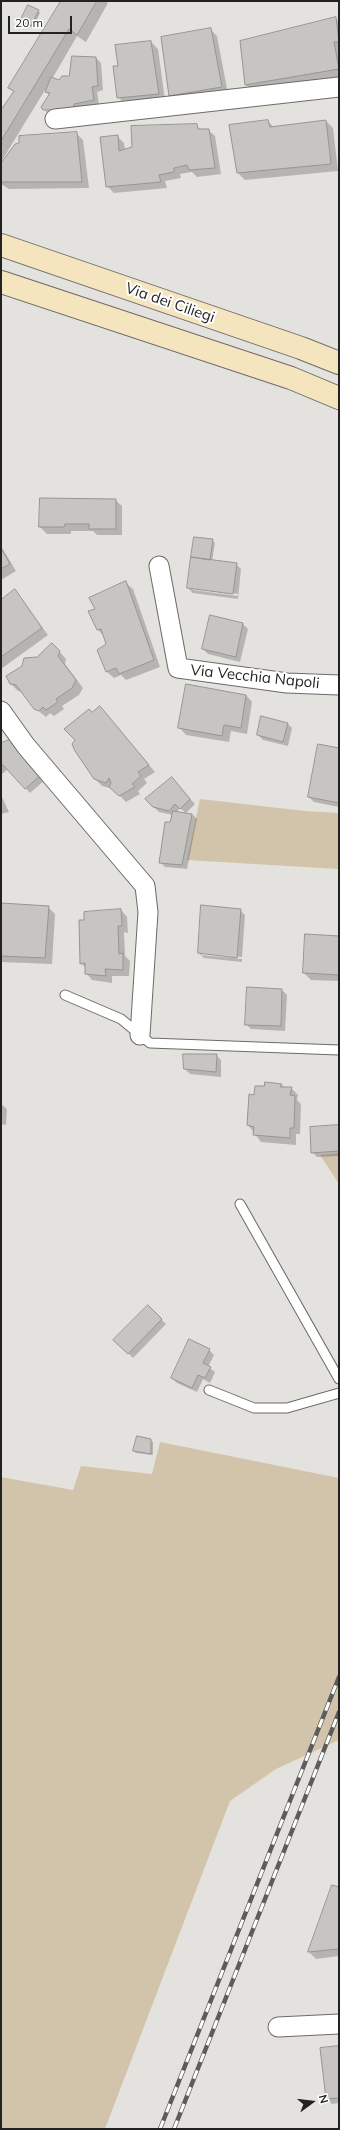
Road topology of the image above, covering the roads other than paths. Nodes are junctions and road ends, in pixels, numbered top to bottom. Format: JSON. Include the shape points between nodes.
{"nodes":[{"id":1,"x":339,"y":86,"type":"edge"},
{"id":2,"x":55,"y":119,"type":"dead end"},
{"id":3,"x":1,"y":245,"type":"edge"},
{"id":4,"x":1,"y":283,"type":"edge"},
{"id":5,"x":339,"y":363,"type":"edge"},
{"id":6,"x":339,"y":398,"type":"edge"},
{"id":7,"x":159,"y":566,"type":"dead end"},
{"id":8,"x":339,"y":685,"type":"edge"},
{"id":9,"x":1,"y":711,"type":"edge"},
{"id":10,"x":65,"y":995,"type":"dead end"},
{"id":11,"x":140,"y":1035,"type":"junction"},
{"id":12,"x":339,"y":1050,"type":"edge"},
{"id":13,"x":240,"y":1204,"type":"dead end"},
{"id":14,"x":339,"y":1379,"type":"edge"},
{"id":15,"x":209,"y":1390,"type":"dead end"},
{"id":16,"x":339,"y":1393,"type":"edge"},
{"id":17,"x":339,"y":2024,"type":"edge"},
{"id":18,"x":278,"y":2027,"type":"dead end"}],
"edges":[{"from":1,"to":2,"type":"street"},
{"from":3,"to":5,"type":"main road","name":"Via dei Ciliegi"},
{"from":4,"to":6,"type":"main road","via":[[291,378]]},
{"from":7,"to":8,"type":"street","name":"Via Vecchia Napoli","via":[[178,668],[287,683]]},
{"from":9,"to":11,"type":"street","via":[[26,746],[145,886],[148,912]]},
{"from":10,"to":11,"type":"lane","via":[[121,1019]]},
{"from":11,"to":12,"type":"lane","via":[[150,1043]]},
{"from":13,"to":14,"type":"lane"},
{"from":15,"to":16,"type":"lane","via":[[254,1408],[286,1408]]},
{"from":17,"to":18,"type":"street"}]}
